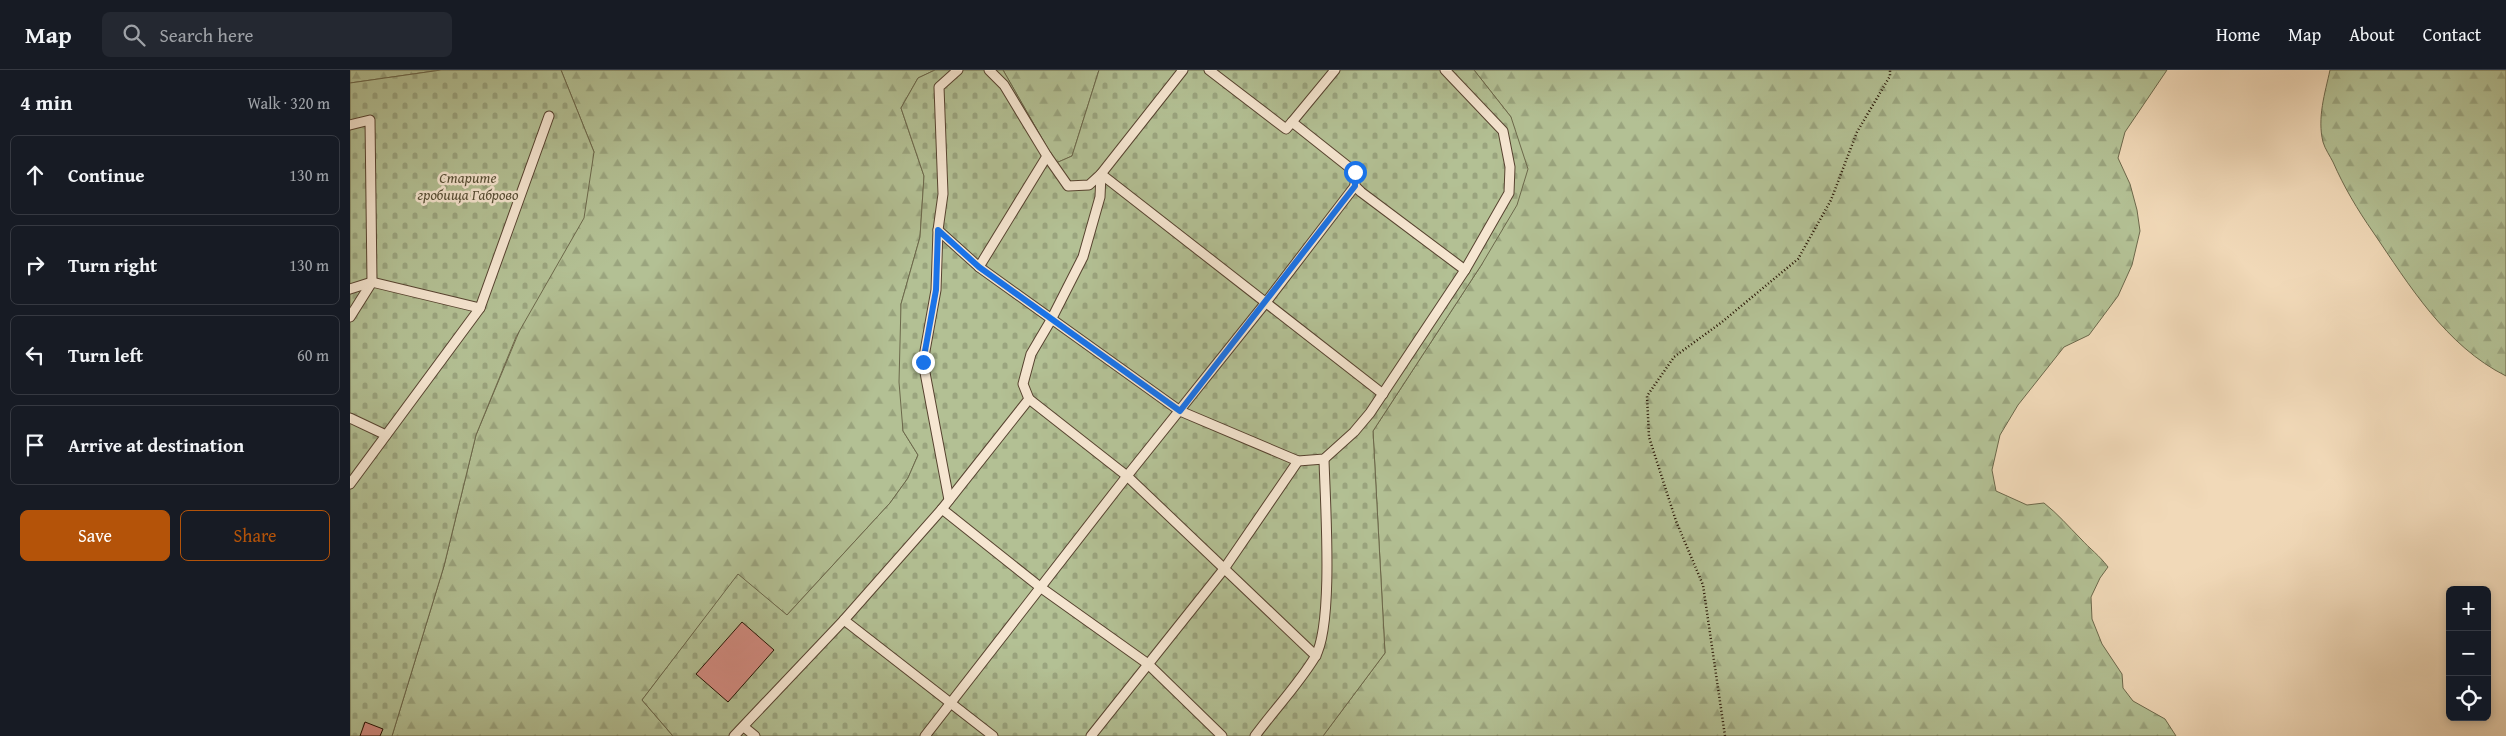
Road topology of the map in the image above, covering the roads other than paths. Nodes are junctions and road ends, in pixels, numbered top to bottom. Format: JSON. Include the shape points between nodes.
{"nodes":[{"id":1,"x":958,"y":70,"type":"edge"},
{"id":2,"x":989,"y":70,"type":"edge"},
{"id":3,"x":1183,"y":70,"type":"edge"},
{"id":4,"x":1210,"y":70,"type":"edge"},
{"id":5,"x":1335,"y":70,"type":"edge"},
{"id":6,"x":1445,"y":70,"type":"edge"},
{"id":7,"x":549,"y":116,"type":"dead end"},
{"id":8,"x":1292,"y":122,"type":"junction"},
{"id":9,"x":350,"y":125,"type":"edge"},
{"id":10,"x":1047,"y":156,"type":"junction"},
{"id":11,"x":1102,"y":174,"type":"junction"},
{"id":12,"x":1355,"y":186,"type":"junction"},
{"id":13,"x":938,"y":230,"type":"junction"},
{"id":14,"x":979,"y":267,"type":"junction"},
{"id":15,"x":1464,"y":270,"type":"junction"},
{"id":16,"x":372,"y":282,"type":"junction"},
{"id":17,"x":350,"y":289,"type":"edge"},
{"id":18,"x":1267,"y":302,"type":"junction"},
{"id":19,"x":480,"y":308,"type":"junction"},
{"id":20,"x":350,"y":317,"type":"edge"},
{"id":21,"x":1051,"y":320,"type":"junction"},
{"id":22,"x":1383,"y":394,"type":"junction"},
{"id":23,"x":1029,"y":399,"type":"junction"},
{"id":24,"x":1180,"y":411,"type":"junction"},
{"id":25,"x":350,"y":418,"type":"edge"},
{"id":26,"x":386,"y":435,"type":"junction"},
{"id":27,"x":1324,"y":459,"type":"junction"},
{"id":28,"x":1298,"y":461,"type":"junction"},
{"id":29,"x":1127,"y":476,"type":"junction"},
{"id":30,"x":350,"y":484,"type":"edge"},
{"id":31,"x":948,"y":500,"type":"junction"},
{"id":32,"x":942,"y":509,"type":"junction"},
{"id":33,"x":1224,"y":569,"type":"junction"},
{"id":34,"x":1040,"y":588,"type":"junction"},
{"id":35,"x":844,"y":620,"type":"junction"},
{"id":36,"x":1316,"y":656,"type":"junction"},
{"id":37,"x":1148,"y":664,"type":"junction"},
{"id":38,"x":950,"y":704,"type":"junction"},
{"id":39,"x":744,"y":727,"type":"junction"},
{"id":40,"x":734,"y":736,"type":"edge"},
{"id":41,"x":755,"y":736,"type":"edge"},
{"id":42,"x":925,"y":736,"type":"edge"},
{"id":43,"x":993,"y":736,"type":"edge"},
{"id":44,"x":1091,"y":736,"type":"edge"},
{"id":45,"x":1222,"y":736,"type":"edge"},
{"id":46,"x":1255,"y":736,"type":"edge"}],
"edges":[{"from":1,"to":13,"type":"lane","via":[[939,87],[943,194]]},
{"from":2,"to":10,"type":"lane","via":[[1004,86]]},
{"from":3,"to":11,"type":"lane"},
{"from":4,"to":8,"type":"lane","via":[[1286,129]]},
{"from":5,"to":8,"type":"lane"},
{"from":6,"to":15,"type":"lane","via":[[1503,131],[1510,166],[1509,193]]},
{"from":7,"to":19,"type":"lane"},
{"from":8,"to":12,"type":"lane","via":[[1355,172]]},
{"from":9,"to":16,"type":"lane","via":[[370,120]]},
{"from":10,"to":11,"type":"lane","via":[[1068,186],[1089,185]]},
{"from":10,"to":14,"type":"lane"},
{"from":11,"to":18,"type":"lane"},
{"from":11,"to":21,"type":"lane","via":[[1100,197],[1083,257]]},
{"from":12,"to":15,"type":"lane"},
{"from":12,"to":18,"type":"lane"},
{"from":13,"to":14,"type":"lane"},
{"from":13,"to":31,"type":"lane","via":[[936,290],[923,362]]},
{"from":14,"to":21,"type":"lane"},
{"from":15,"to":22,"type":"lane"},
{"from":16,"to":17,"type":"lane"},
{"from":16,"to":19,"type":"lane"},
{"from":16,"to":20,"type":"lane"},
{"from":18,"to":22,"type":"lane"},
{"from":18,"to":24,"type":"lane"},
{"from":19,"to":26,"type":"lane"},
{"from":21,"to":23,"type":"lane","via":[[1026,368],[1023,384]]},
{"from":21,"to":24,"type":"lane"},
{"from":22,"to":27,"type":"lane","via":[[1354,432]]},
{"from":23,"to":29,"type":"lane"},
{"from":23,"to":31,"type":"lane"},
{"from":24,"to":28,"type":"lane"},
{"from":24,"to":29,"type":"lane"},
{"from":25,"to":26,"type":"lane"},
{"from":26,"to":30,"type":"lane"},
{"from":27,"to":28,"type":"lane"},
{"from":27,"to":36,"type":"lane","via":[[1326,601]]},
{"from":28,"to":33,"type":"lane"},
{"from":29,"to":33,"type":"lane"},
{"from":29,"to":34,"type":"lane"},
{"from":31,"to":32,"type":"lane"},
{"from":32,"to":34,"type":"lane"},
{"from":32,"to":35,"type":"lane"},
{"from":33,"to":36,"type":"lane"},
{"from":33,"to":37,"type":"lane"},
{"from":34,"to":37,"type":"lane"},
{"from":34,"to":38,"type":"lane"},
{"from":35,"to":38,"type":"lane"},
{"from":35,"to":39,"type":"lane"},
{"from":36,"to":46,"type":"lane"},
{"from":37,"to":44,"type":"lane"},
{"from":37,"to":45,"type":"lane"},
{"from":38,"to":42,"type":"lane"},
{"from":38,"to":43,"type":"lane"},
{"from":39,"to":40,"type":"lane"},
{"from":39,"to":41,"type":"lane"}]}
